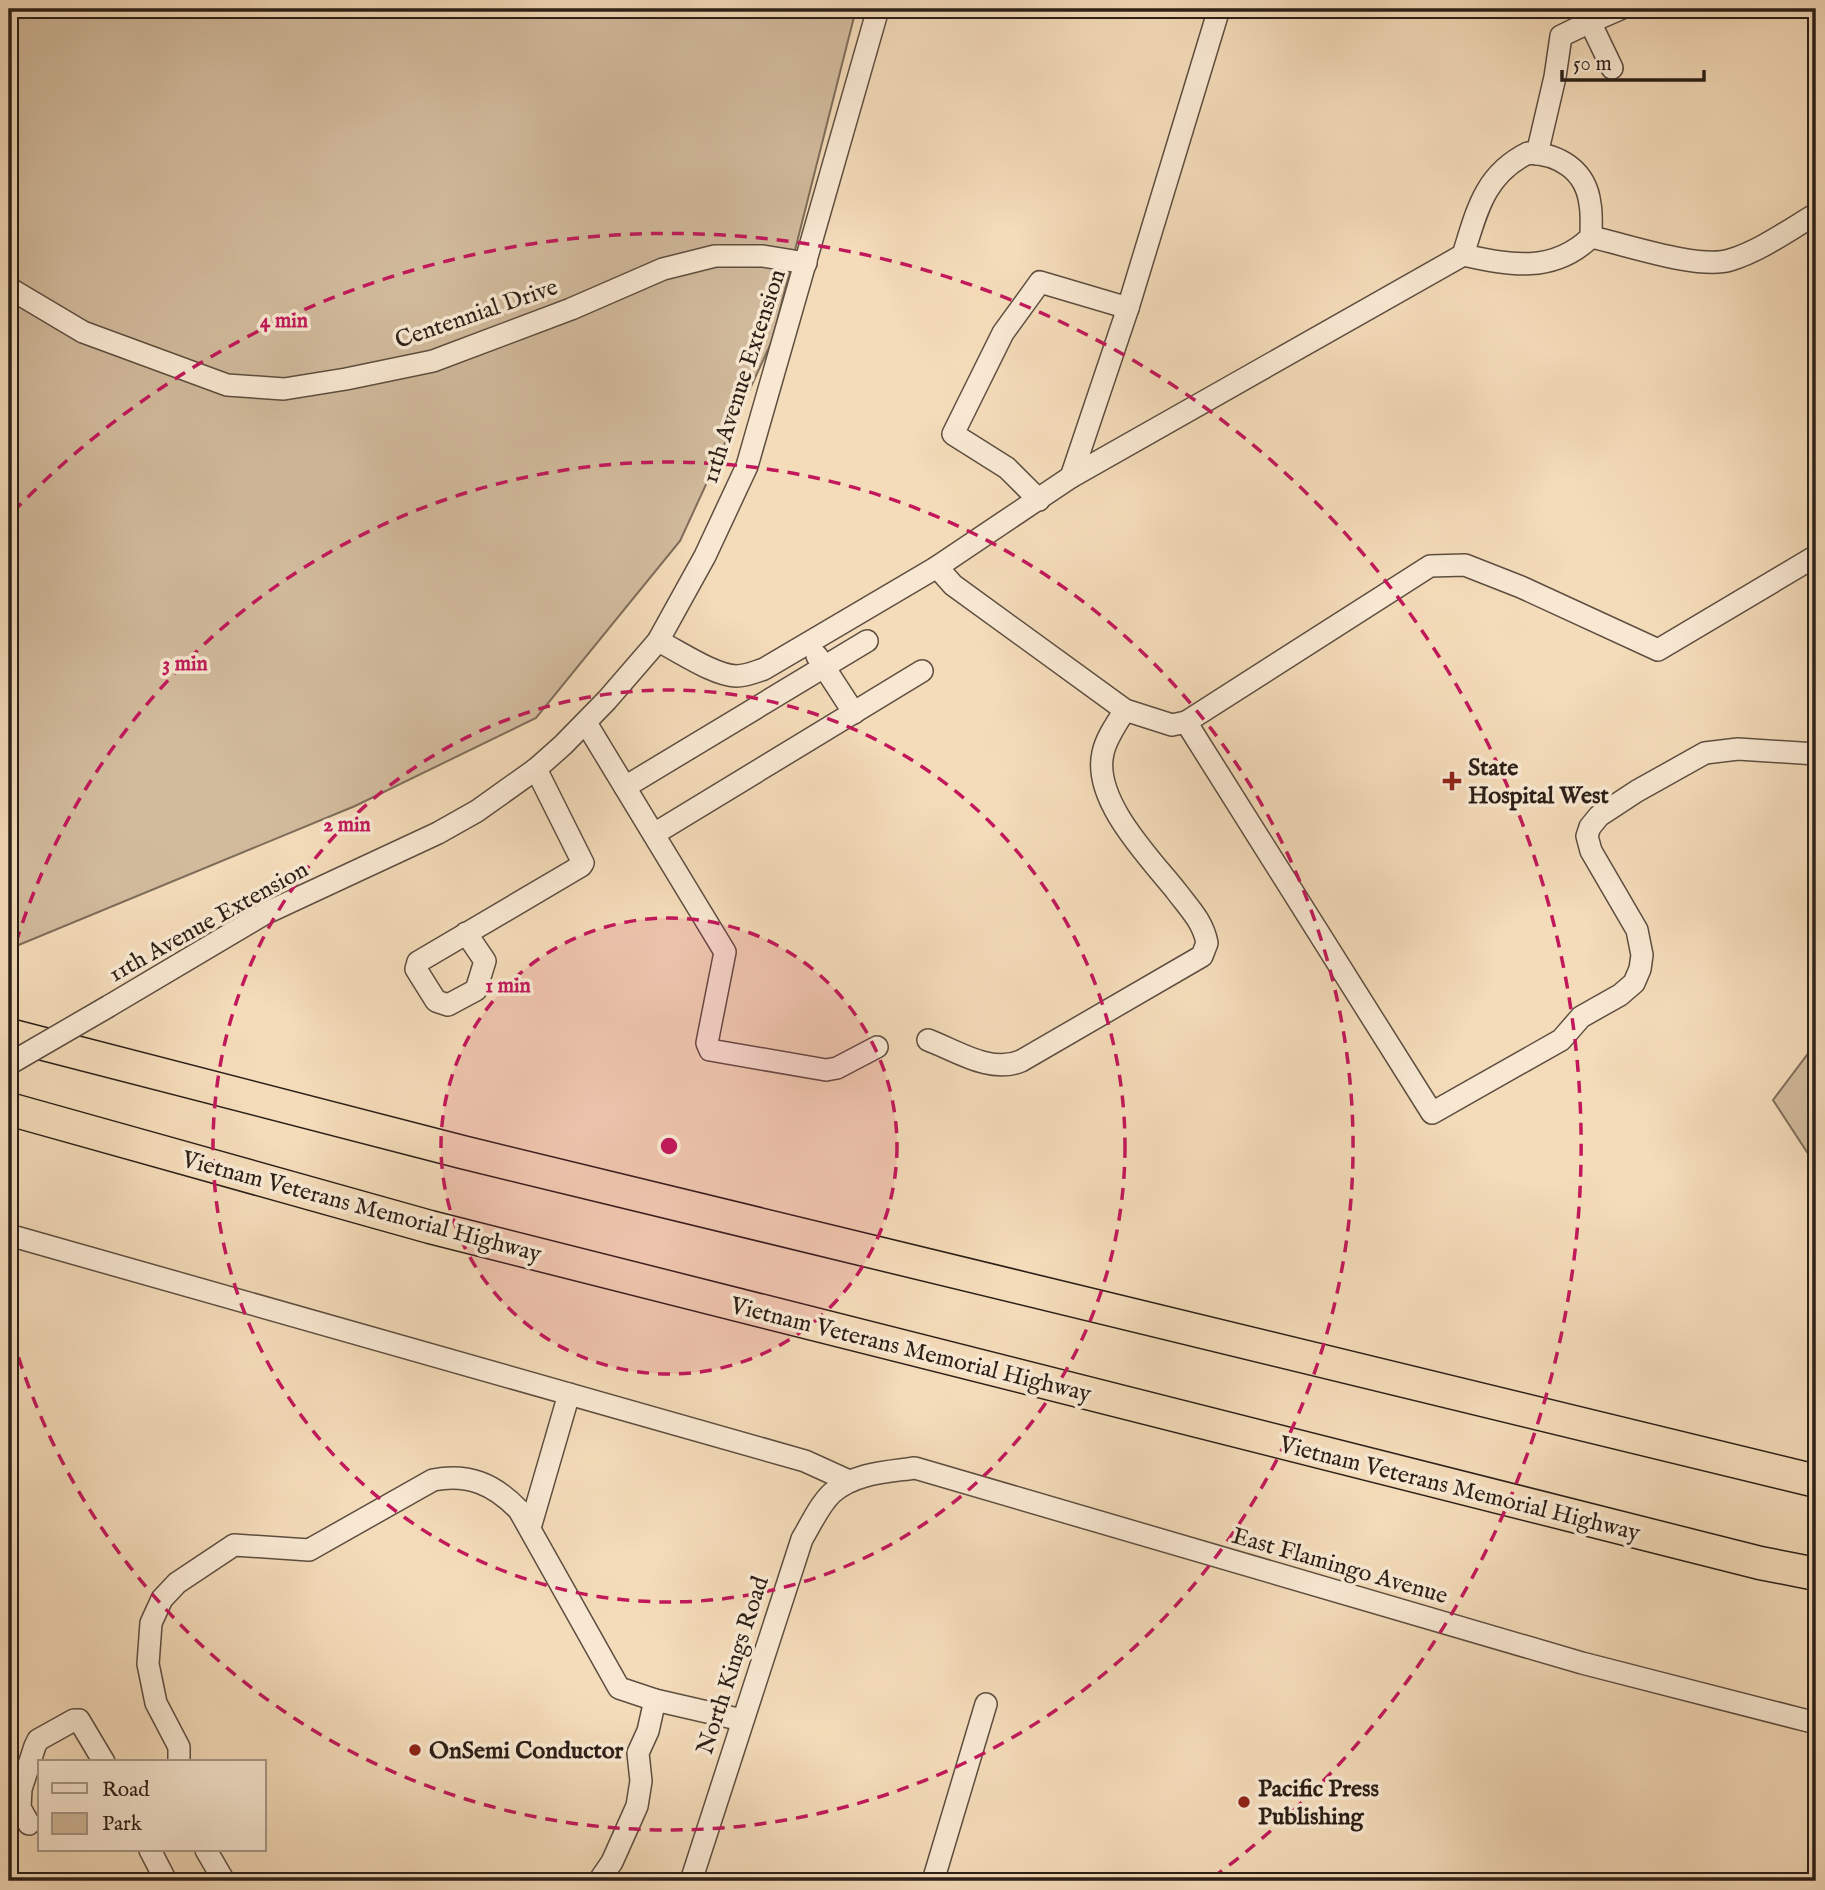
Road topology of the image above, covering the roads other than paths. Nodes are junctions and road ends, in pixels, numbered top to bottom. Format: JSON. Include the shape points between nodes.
{"nodes":[{"id":1,"x":878,"y":9,"type":"edge"},
{"id":2,"x":1219,"y":9,"type":"edge"},
{"id":3,"x":1620,"y":9,"type":"edge"},
{"id":4,"x":1590,"y":22,"type":"junction"},
{"id":5,"x":1612,"y":68,"type":"dead end"},
{"id":6,"x":1537,"y":154,"type":"junction"},
{"id":7,"x":1816,"y":214,"type":"edge"},
{"id":8,"x":1591,"y":237,"type":"junction"},
{"id":9,"x":1463,"y":255,"type":"junction"},
{"id":10,"x":806,"y":263,"type":"junction"},
{"id":11,"x":9,"y":288,"type":"edge"},
{"id":12,"x":1128,"y":308,"type":"junction"},
{"id":13,"x":1071,"y":477,"type":"junction"},
{"id":14,"x":1039,"y":500,"type":"junction"},
{"id":15,"x":1816,"y":556,"type":"edge"},
{"id":16,"x":937,"y":567,"type":"junction"},
{"id":17,"x":658,"y":641,"type":"junction"},
{"id":18,"x":867,"y":641,"type":"dead end"},
{"id":19,"x":809,"y":642,"type":"junction"},
{"id":20,"x":825,"y":667,"type":"junction"},
{"id":21,"x":922,"y":671,"type":"dead end"},
{"id":22,"x":1125,"y":710,"type":"junction"},
{"id":23,"x":854,"y":713,"type":"junction"},
{"id":24,"x":1186,"y":722,"type":"junction"},
{"id":25,"x":586,"y":723,"type":"junction"},
{"id":26,"x":1816,"y":754,"type":"edge"},
{"id":27,"x":536,"y":769,"type":"junction"},
{"id":28,"x":625,"y":787,"type":"junction"},
{"id":29,"x":654,"y":834,"type":"junction"},
{"id":30,"x":466,"y":933,"type":"dead end"},
{"id":31,"x":9,"y":1035,"type":"edge"},
{"id":32,"x":928,"y":1040,"type":"dead end"},
{"id":33,"x":877,"y":1047,"type":"dead end"},
{"id":34,"x":9,"y":1064,"type":"edge"},
{"id":35,"x":9,"y":1109,"type":"edge"},
{"id":36,"x":9,"y":1235,"type":"edge"},
{"id":37,"x":569,"y":1394,"type":"junction"},
{"id":38,"x":849,"y":1481,"type":"junction"},
{"id":39,"x":1816,"y":1481,"type":"edge"},
{"id":40,"x":530,"y":1528,"type":"junction"},
{"id":41,"x":1816,"y":1574,"type":"edge"},
{"id":42,"x":655,"y":1700,"type":"junction"},
{"id":43,"x":986,"y":1704,"type":"dead end"},
{"id":44,"x":741,"y":1720,"type":"junction"},
{"id":45,"x":1816,"y":1723,"type":"edge"},
{"id":46,"x":103,"y":1760,"type":"edge"},
{"id":47,"x":179,"y":1760,"type":"edge"},
{"id":48,"x":29,"y":1824,"type":"dead end"},
{"id":49,"x":151,"y":1852,"type":"edge"},
{"id":50,"x":207,"y":1852,"type":"edge"},
{"id":51,"x":166,"y":1881,"type":"edge"},
{"id":52,"x":224,"y":1881,"type":"edge"},
{"id":53,"x":599,"y":1881,"type":"edge"},
{"id":54,"x":691,"y":1881,"type":"edge"},
{"id":55,"x":933,"y":1881,"type":"edge"}],
"edges":[{"from":1,"to":10,"type":"street","name":"11th Avenue Extension"},
{"from":2,"to":12,"type":"street"},
{"from":3,"to":4,"type":"street"},
{"from":4,"to":5,"type":"street"},
{"from":4,"to":6,"type":"street","via":[[1561,36]]},
{"from":6,"to":8,"type":"street","via":[[1566,163],[1583,180],[1590,202]]},
{"from":6,"to":9,"type":"street","via":[[1528,153],[1510,163],[1491,182]]},
{"from":7,"to":8,"type":"street","via":[[1728,261],[1698,262]]},
{"from":8,"to":9,"type":"street","via":[[1580,248],[1554,260],[1530,265]]},
{"from":9,"to":13,"type":"street"},
{"from":10,"to":11,"type":"street","name":"Centennial Drive","via":[[763,256],[715,256],[663,269],[433,361],[284,389],[227,385],[83,332]]},
{"from":10,"to":17,"type":"street","name":"11th Avenue Extension","via":[[747,466]]},
{"from":12,"to":13,"type":"street"},
{"from":12,"to":14,"type":"street","via":[[1040,282],[1003,332],[953,434],[1007,468]]},
{"from":13,"to":14,"type":"street"},
{"from":14,"to":16,"type":"street"},
{"from":15,"to":24,"type":"street","via":[[1658,650],[1465,565],[1430,566]]},
{"from":16,"to":19,"type":"street"},
{"from":16,"to":22,"type":"street","via":[[953,585]]},
{"from":17,"to":19,"type":"street","via":[[723,674],[738,676],[764,668]]},
{"from":17,"to":25,"type":"street","name":"11th Avenue Extension"},
{"from":18,"to":20,"type":"street"},
{"from":19,"to":20,"type":"street"},
{"from":20,"to":23,"type":"street"},
{"from":20,"to":28,"type":"street"},
{"from":21,"to":23,"type":"street"},
{"from":22,"to":24,"type":"street","via":[[1172,725]]},
{"from":22,"to":32,"type":"street","via":[[1103,752],[1104,789],[1128,830],[1199,920],[1207,943],[1202,956],[1008,1067],[990,1065]]},
{"from":23,"to":29,"type":"street"},
{"from":24,"to":26,"type":"street","via":[[1432,1112],[1560,1040],[1581,1017],[1634,983],[1642,955],[1637,930],[1591,851],[1587,836],[1599,816],[1705,753],[1738,749]]},
{"from":25,"to":27,"type":"street","name":"11th Avenue Extension"},
{"from":25,"to":28,"type":"street"},
{"from":27,"to":30,"type":"street","via":[[583,863]]},
{"from":27,"to":34,"type":"street","name":"11th Avenue Extension","bridge":true,"via":[[467,817],[264,914]]},
{"from":28,"to":29,"type":"street"},
{"from":29,"to":33,"type":"street","via":[[725,952],[707,1043],[710,1050],[825,1070],[837,1069]]},
{"from":31,"to":39,"type":"highway","via":[[502,1162]]},
{"from":35,"to":41,"type":"highway","name":"Vietnam Veterans Memorial Highway","via":[[430,1227]]},
{"from":36,"to":37,"type":"street"},
{"from":37,"to":38,"type":"street","via":[[805,1461]]},
{"from":37,"to":40,"type":"street"},
{"from":38,"to":44,"type":"street","name":"North Kings Road","via":[[831,1494],[802,1539]]},
{"from":38,"to":45,"type":"street","name":"East Flamingo Avenue","via":[[915,1468],[1582,1663]]},
{"from":40,"to":42,"type":"street","via":[[619,1688]]},
{"from":40,"to":47,"type":"street","via":[[506,1496],[479,1481],[451,1476],[433,1480],[309,1550],[234,1545],[203,1564],[162,1599],[151,1623],[148,1664],[156,1703],[179,1747]]},
{"from":42,"to":44,"type":"street"},
{"from":42,"to":53,"type":"street","via":[[638,1754],[641,1781],[637,1806]]},
{"from":43,"to":55,"type":"street"},
{"from":44,"to":54,"type":"street","name":"North Kings Road"},
{"from":46,"to":48,"type":"street","via":[[79,1720],[38,1740],[21,1789],[20,1808]]},
{"from":49,"to":51,"type":"street"},
{"from":50,"to":52,"type":"street"}]}
